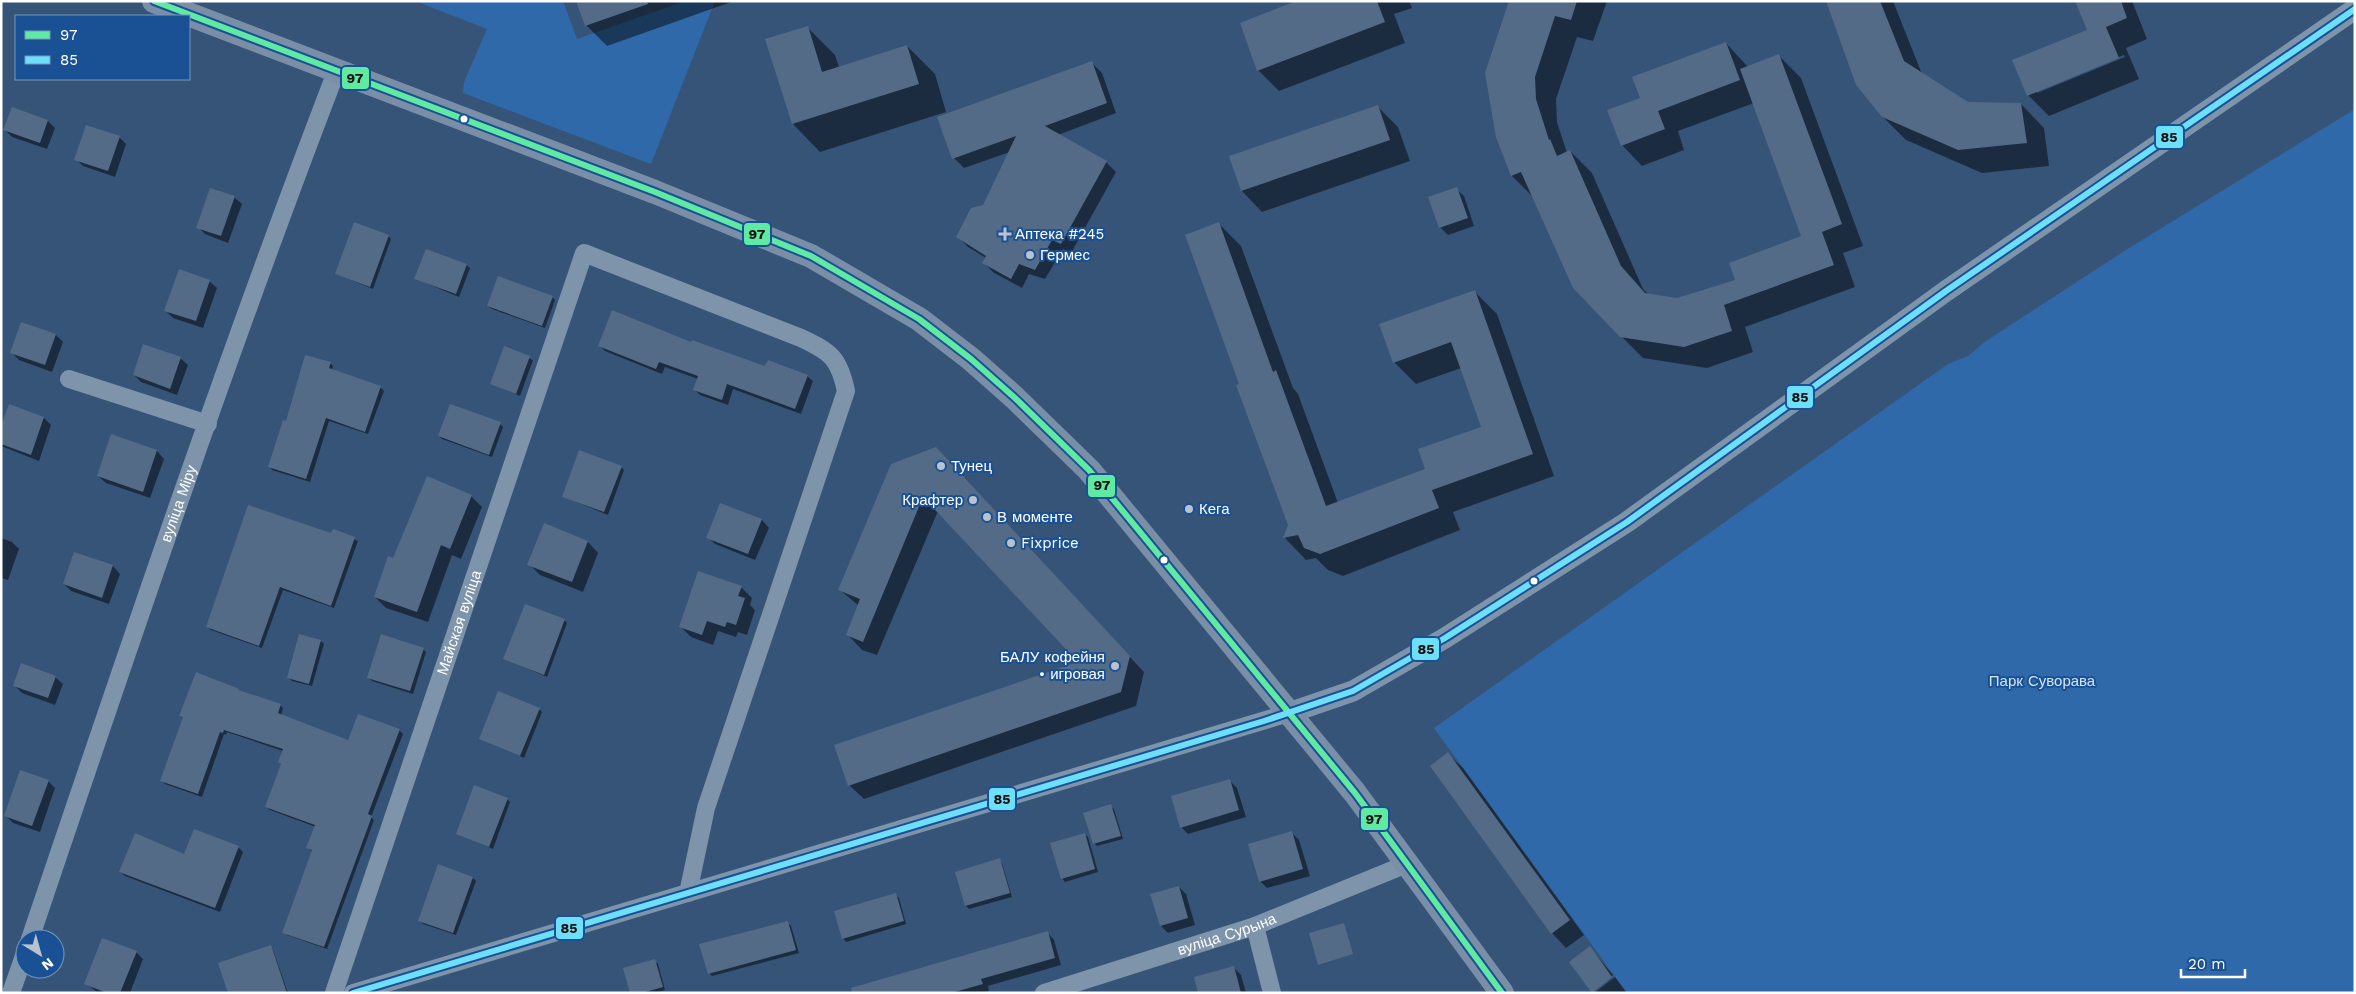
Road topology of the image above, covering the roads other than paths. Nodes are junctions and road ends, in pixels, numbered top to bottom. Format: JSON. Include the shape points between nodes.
{"nodes":[{"id":1,"x":154,"y":1,"type":"edge"},
{"id":2,"x":2355,"y":9,"type":"edge"},
{"id":3,"x":190,"y":15,"type":"edge"},
{"id":4,"x":190,"y":15,"type":"edge"},
{"id":5,"x":336,"y":72,"type":"junction"},
{"id":6,"x":69,"y":379,"type":"dead end"},
{"id":7,"x":208,"y":424,"type":"junction"},
{"id":8,"x":1289,"y":713,"type":"junction"},
{"id":9,"x":1407,"y":864,"type":"junction"},
{"id":10,"x":688,"y":893,"type":"junction"},
{"id":11,"x":1255,"y":926,"type":"junction"},
{"id":12,"x":33,"y":929,"type":"edge"},
{"id":13,"x":16,"y":979,"type":"edge"},
{"id":14,"x":11,"y":993,"type":"edge"},
{"id":15,"x":334,"y":993,"type":"edge"},
{"id":16,"x":353,"y":993,"type":"edge"},
{"id":17,"x":1044,"y":993,"type":"edge"},
{"id":18,"x":1272,"y":993,"type":"edge"},
{"id":19,"x":1502,"y":993,"type":"edge"}],
"edges":[{"from":1,"to":3,"type":"main road"},
{"from":2,"to":8,"type":"street","via":[[1946,290],[1627,522],[1445,638],[1353,691]]},
{"from":4,"to":5,"type":"main road"},
{"from":5,"to":7,"type":"street","name":"вуліца Міру"},
{"from":5,"to":8,"type":"main road","via":[[646,189],[811,256],[919,320],[971,359],[1089,470]]},
{"from":6,"to":7,"type":"street"},
{"from":7,"to":12,"type":"street","name":"вуліца Міру"},
{"from":8,"to":9,"type":"main road","via":[[1355,793]]},
{"from":8,"to":10,"type":"street"},
{"from":9,"to":11,"type":"street","name":"вуліца Сурына"},
{"from":9,"to":19,"type":"main road"},
{"from":10,"to":15,"type":"street","name":"Майская вуліца","via":[[706,808],[846,391],[842,370],[827,350],[584,253]]},
{"from":10,"to":16,"type":"street"},
{"from":11,"to":17,"type":"street","name":"вуліца Сурына"},
{"from":11,"to":18,"type":"street"},
{"from":13,"to":14,"type":"street"}]}
